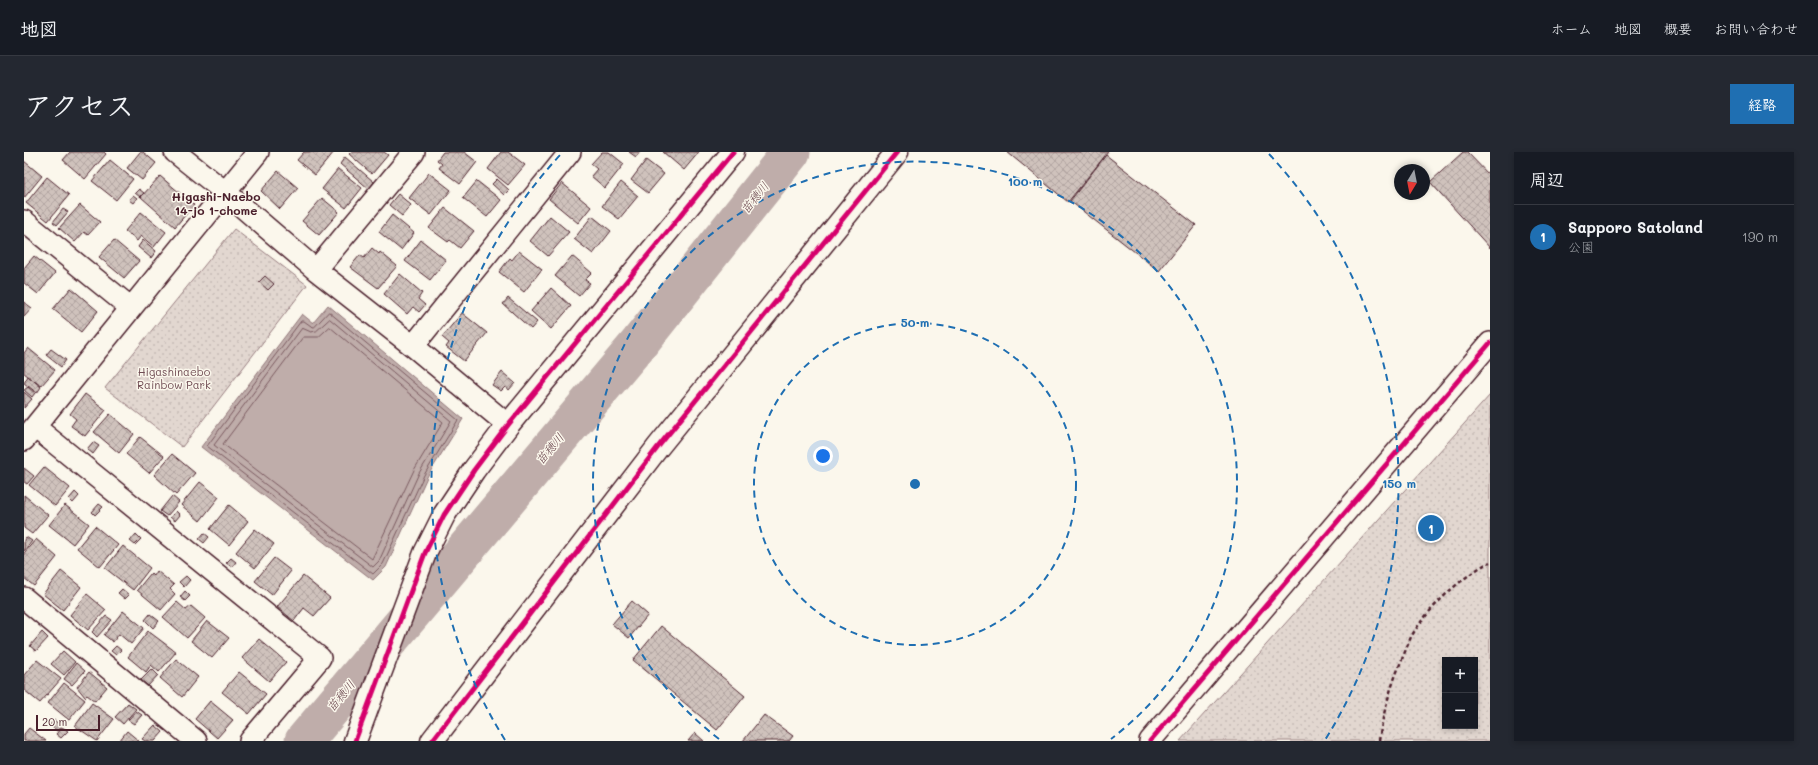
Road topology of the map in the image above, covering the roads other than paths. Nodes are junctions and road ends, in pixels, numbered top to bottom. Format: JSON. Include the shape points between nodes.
{"nodes":[{"id":1,"x":175,"y":152,"type":"edge"},
{"id":2,"x":258,"y":152,"type":"edge"},
{"id":3,"x":414,"y":152,"type":"edge"},
{"id":4,"x":570,"y":152,"type":"edge"},
{"id":5,"x":732,"y":152,"type":"edge"},
{"id":6,"x":897,"y":152,"type":"edge"},
{"id":7,"x":225,"y":192,"type":"junction"},
{"id":8,"x":26,"y":226,"type":"edge"},
{"id":9,"x":316,"y":270,"type":"junction"},
{"id":10,"x":131,"y":308,"type":"junction"},
{"id":11,"x":1490,"y":343,"type":"edge"},
{"id":12,"x":413,"y":346,"type":"junction"},
{"id":13,"x":508,"y":425,"type":"junction"},
{"id":14,"x":29,"y":433,"type":"edge"},
{"id":15,"x":24,"y":598,"type":"edge"},
{"id":16,"x":196,"y":741,"type":"edge"},
{"id":17,"x":250,"y":741,"type":"edge"},
{"id":18,"x":355,"y":741,"type":"edge"},
{"id":19,"x":432,"y":741,"type":"edge"},
{"id":20,"x":1150,"y":741,"type":"edge"}],
"edges":[{"from":1,"to":7,"type":"street"},
{"from":2,"to":7,"type":"street"},
{"from":3,"to":9,"type":"street"},
{"from":4,"to":12,"type":"street"},
{"from":5,"to":13,"type":"street"},
{"from":6,"to":19,"type":"street","via":[[658,447]]},
{"from":7,"to":9,"type":"street"},
{"from":7,"to":10,"type":"street"},
{"from":8,"to":10,"type":"street"},
{"from":9,"to":12,"type":"street"},
{"from":10,"to":14,"type":"street"},
{"from":11,"to":20,"type":"street"},
{"from":12,"to":13,"type":"street"},
{"from":13,"to":18,"type":"street","via":[[444,515],[425,553]]},
{"from":14,"to":17,"type":"street","via":[[320,658]]},
{"from":15,"to":16,"type":"street"}]}
